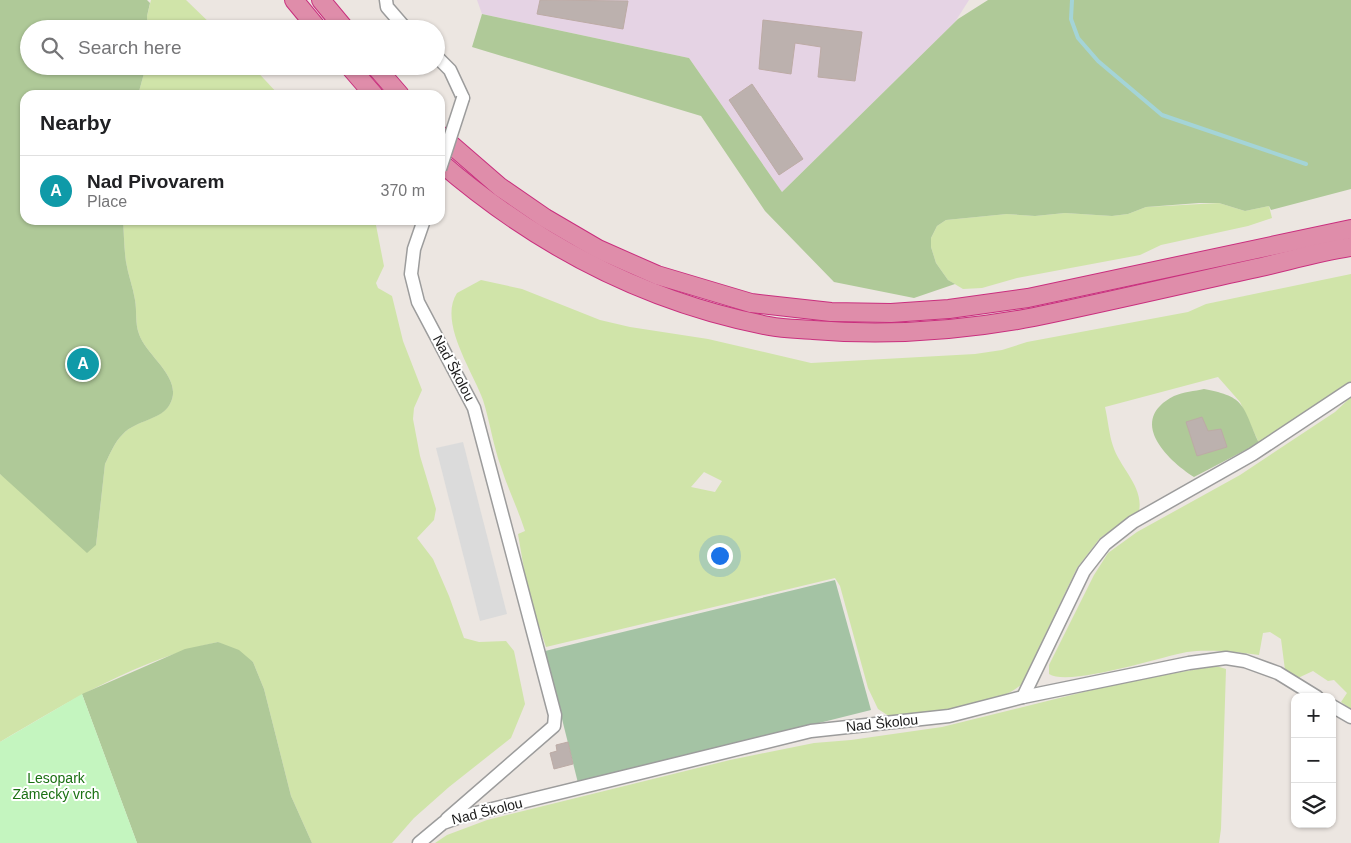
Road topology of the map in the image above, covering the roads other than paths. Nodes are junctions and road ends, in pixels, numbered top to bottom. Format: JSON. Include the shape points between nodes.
{"nodes":[{"id":1,"x":294,"y":0,"type":"edge"},
{"id":2,"x":321,"y":0,"type":"edge"},
{"id":3,"x":386,"y":0,"type":"edge"},
{"id":4,"x":311,"y":20,"type":"edge"},
{"id":5,"x":337,"y":20,"type":"edge"},
{"id":6,"x":399,"y":20,"type":"edge"},
{"id":7,"x":445,"y":65,"type":"edge"},
{"id":8,"x":357,"y":75,"type":"edge"},
{"id":9,"x":383,"y":75,"type":"edge"},
{"id":10,"x":370,"y":90,"type":"edge"},
{"id":11,"x":396,"y":90,"type":"edge"},
{"id":12,"x":445,"y":140,"type":"edge"},
{"id":13,"x":445,"y":154,"type":"edge"},
{"id":14,"x":445,"y":166,"type":"edge"},
{"id":15,"x":422,"y":225,"type":"edge"},
{"id":16,"x":1351,"y":229,"type":"edge"},
{"id":17,"x":1351,"y":247,"type":"edge"},
{"id":18,"x":1351,"y":389,"type":"edge"},
{"id":19,"x":1310,"y":693,"type":"edge"},
{"id":20,"x":1023,"y":697,"type":"junction"},
{"id":21,"x":1336,"y":708,"type":"edge"},
{"id":22,"x":1351,"y":717,"type":"edge"},
{"id":23,"x":444,"y":822,"type":"junction"},
{"id":24,"x":419,"y":843,"type":"edge"}],
"edges":[{"from":1,"to":4,"type":"highway"},
{"from":2,"to":5,"type":"highway"},
{"from":3,"to":6,"type":"street"},
{"from":7,"to":13,"type":"street","bridge":true,"via":[[463,98]]},
{"from":8,"to":10,"type":"highway"},
{"from":9,"to":11,"type":"highway"},
{"from":12,"to":16,"type":"highway","via":[[500,187],[545,218],[598,248],[657,274],[751,303],[831,312],[891,313],[949,309],[1028,298]]},
{"from":14,"to":17,"type":"highway","via":[[509,218],[598,270],[650,292],[715,313],[771,326],[895,334],[965,327],[1032,317]]},
{"from":15,"to":23,"type":"street","name":"Nad Školou","via":[[414,249],[411,274],[418,302],[474,408],[555,715],[554,726]]},
{"from":18,"to":20,"type":"street","via":[[1253,454],[1133,522],[1105,544],[1084,571]]},
{"from":19,"to":20,"type":"street","name":"Nad Školou","via":[[1278,674],[1245,661],[1226,658]]},
{"from":20,"to":23,"type":"street","name":"Nad Školou","via":[[949,716],[811,731]]},
{"from":21,"to":22,"type":"street"},
{"from":23,"to":24,"type":"street","name":"Nad Školou"}]}
